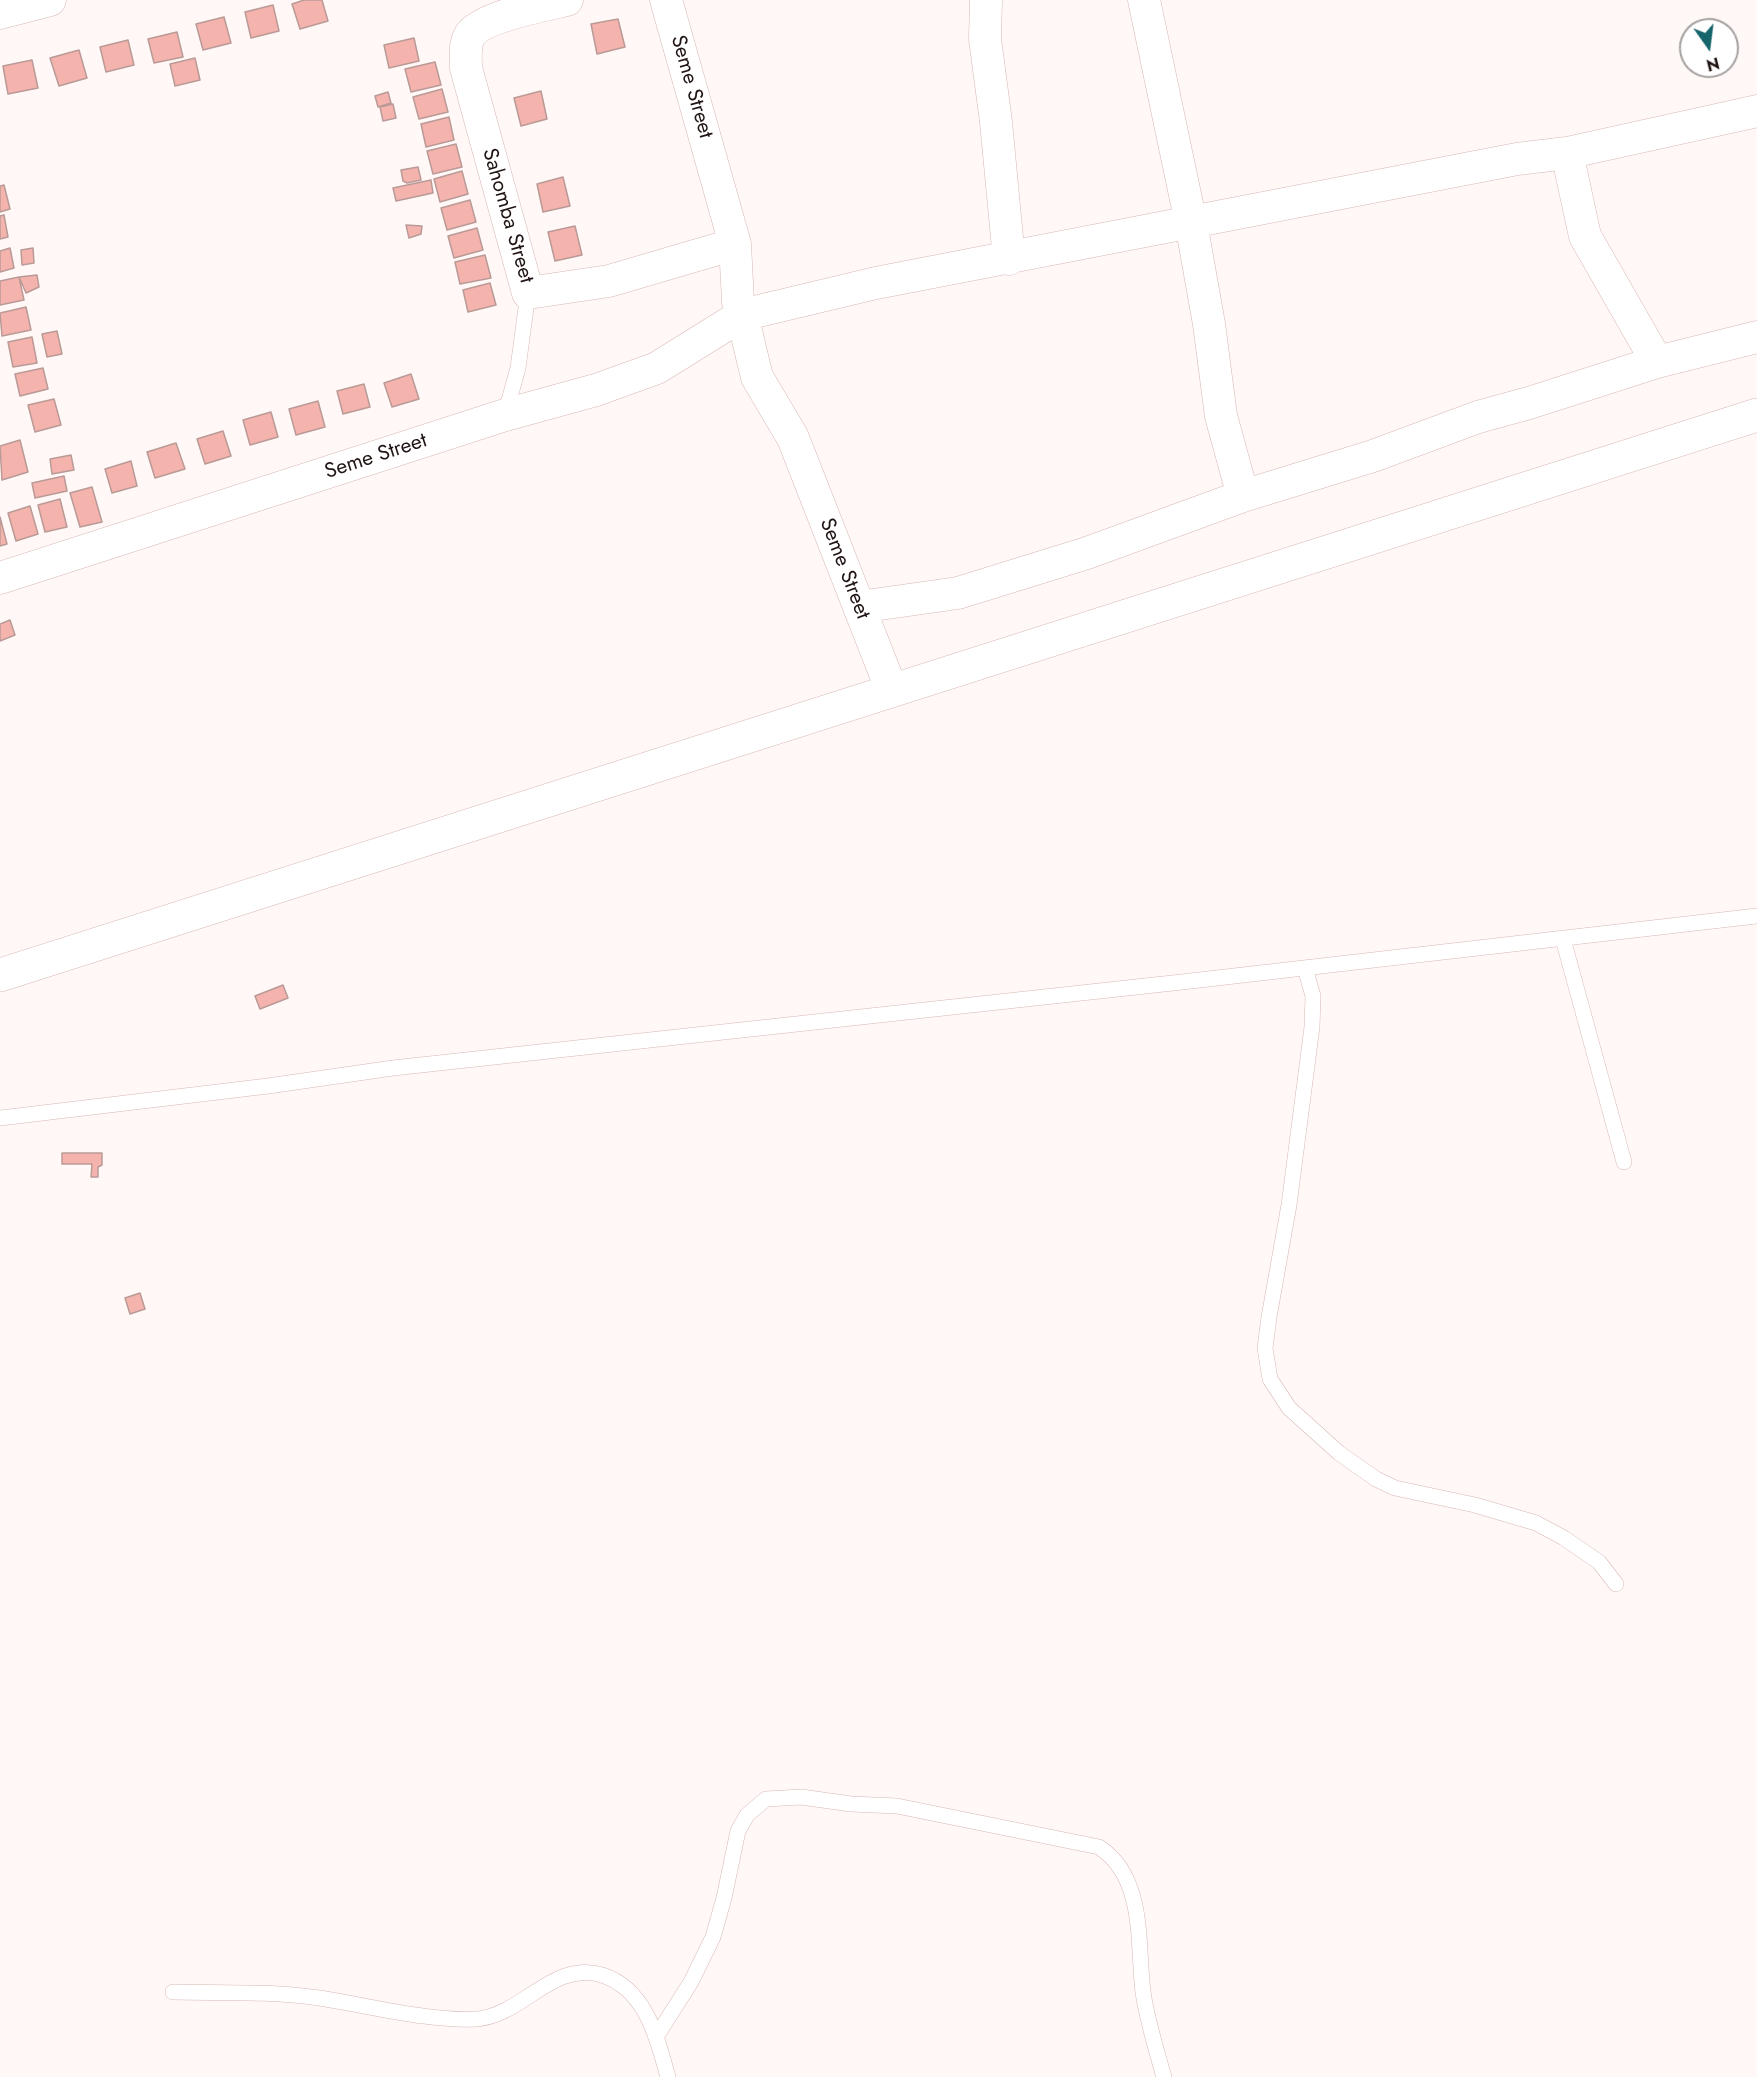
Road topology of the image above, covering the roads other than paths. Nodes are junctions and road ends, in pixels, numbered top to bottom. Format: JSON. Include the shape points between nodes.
{"nodes":[{"id":1,"x":50,"y":0,"type":"edge"},
{"id":2,"x":567,"y":0,"type":"edge"},
{"id":3,"x":666,"y":0,"type":"edge"},
{"id":4,"x":986,"y":0,"type":"edge"},
{"id":5,"x":1144,"y":0,"type":"edge"},
{"id":6,"x":0,"y":13,"type":"edge"},
{"id":7,"x":1757,"y":111,"type":"edge"},
{"id":8,"x":1567,"y":153,"type":"junction"},
{"id":9,"x":1191,"y":223,"type":"junction"},
{"id":10,"x":735,"y":244,"type":"junction"},
{"id":11,"x":1009,"y":259,"type":"junction"},
{"id":12,"x":528,"y":293,"type":"junction"},
{"id":13,"x":742,"y":315,"type":"junction"},
{"id":14,"x":1757,"y":337,"type":"edge"},
{"id":15,"x":1657,"y":362,"type":"junction"},
{"id":16,"x":506,"y":415,"type":"junction"},
{"id":17,"x":1757,"y":416,"type":"edge"},
{"id":18,"x":1243,"y":496,"type":"junction"},
{"id":19,"x":0,"y":578,"type":"edge"},
{"id":20,"x":859,"y":607,"type":"junction"},
{"id":21,"x":892,"y":692,"type":"junction"},
{"id":22,"x":1757,"y":916,"type":"edge"},
{"id":23,"x":1563,"y":939,"type":"junction"},
{"id":24,"x":1305,"y":968,"type":"junction"},
{"id":25,"x":0,"y":975,"type":"edge"},
{"id":26,"x":0,"y":1118,"type":"edge"},
{"id":27,"x":1624,"y":1162,"type":"dead end"},
{"id":28,"x":1616,"y":1584,"type":"dead end"},
{"id":29,"x":173,"y":1992,"type":"dead end"},
{"id":30,"x":656,"y":2037,"type":"junction"},
{"id":31,"x":668,"y":2077,"type":"edge"},
{"id":32,"x":1164,"y":2077,"type":"edge"}],
"edges":[{"from":1,"to":6,"type":"street"},
{"from":2,"to":12,"type":"street","name":"Sahomba Street","via":[[496,20],[470,34],[465,46],[466,68]]},
{"from":3,"to":10,"type":"street","name":"Seme Street"},
{"from":4,"to":11,"type":"street","via":[[985,39]]},
{"from":5,"to":9,"type":"street"},
{"from":7,"to":8,"type":"street"},
{"from":8,"to":9,"type":"street","via":[[1517,159]]},
{"from":8,"to":15,"type":"street","via":[[1585,236]]},
{"from":9,"to":11,"type":"street"},
{"from":9,"to":18,"type":"street","via":[[1221,416]]},
{"from":10,"to":12,"type":"street","name":"Sahomba Street","via":[[609,281]]},
{"from":10,"to":13,"type":"street","name":"Seme Street"},
{"from":11,"to":13,"type":"street","via":[[876,283]]},
{"from":12,"to":16,"type":"lane","via":[[518,368]]},
{"from":13,"to":16,"type":"street","name":"Seme Street","via":[[657,368]]},
{"from":13,"to":20,"type":"street","name":"Seme Street","via":[[757,376],[793,438]]},
{"from":14,"to":15,"type":"street"},
{"from":15,"to":18,"type":"street"},
{"from":16,"to":19,"type":"street","name":"Seme Street"},
{"from":17,"to":21,"type":"main road"},
{"from":18,"to":20,"type":"street","via":[[1087,553],[958,593]]},
{"from":20,"to":21,"type":"street","name":"Seme Street"},
{"from":21,"to":25,"type":"main road"},
{"from":22,"to":23,"type":"lane"},
{"from":23,"to":24,"type":"lane"},
{"from":23,"to":27,"type":"lane"},
{"from":24,"to":26,"type":"lane","via":[[393,1068]]},
{"from":24,"to":28,"type":"lane","via":[[1314,996],[1289,1205],[1265,1348],[1270,1379],[1289,1408],[1339,1453],[1376,1479],[1395,1488],[1484,1507],[1536,1523],[1599,1562]]},
{"from":29,"to":30,"type":"lane","via":[[316,1998],[474,2019],[505,2012],[557,1979],[588,1972],[611,1979],[639,2001]]},
{"from":30,"to":31,"type":"lane"},
{"from":30,"to":32,"type":"lane","via":[[691,1982],[713,1937],[731,1854],[747,1815],[766,1799],[801,1797],[897,1806],[1099,1847],[1107,1852],[1121,1872],[1136,1907],[1144,1994]]}]}
